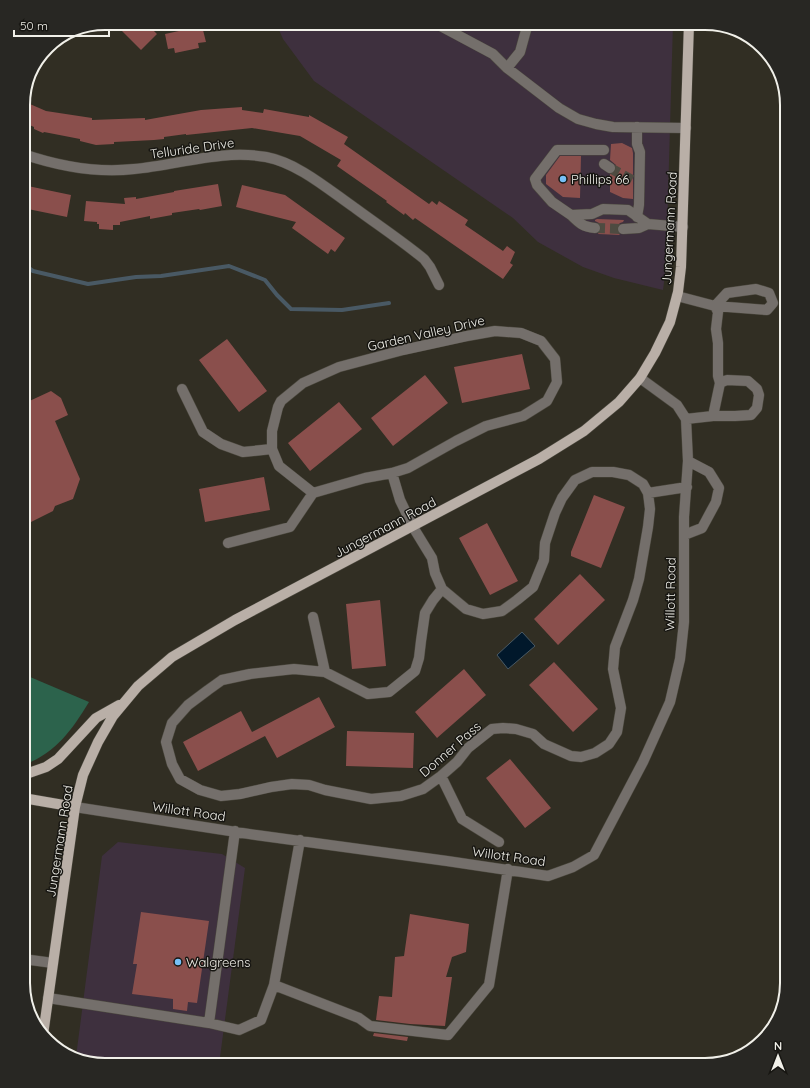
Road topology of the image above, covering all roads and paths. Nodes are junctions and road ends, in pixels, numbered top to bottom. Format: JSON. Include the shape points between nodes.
{"nodes":[{"id":1,"x":448,"y":30,"type":"edge"},
{"id":2,"x":526,"y":30,"type":"edge"},
{"id":3,"x":689,"y":30,"type":"edge"},
{"id":4,"x":506,"y":68,"type":"junction"},
{"id":5,"x":637,"y":127,"type":"junction"},
{"id":6,"x":686,"y":128,"type":"junction"},
{"id":7,"x":604,"y":150,"type":"dead end"},
{"id":8,"x":30,"y":156,"type":"edge"},
{"id":9,"x":571,"y":215,"type":"junction"},
{"id":10,"x":637,"y":217,"type":"junction"},
{"id":11,"x":648,"y":224,"type":"junction"},
{"id":12,"x":683,"y":227,"type":"junction"},
{"id":13,"x":595,"y":228,"type":"tunnel mouth"},
{"id":14,"x":623,"y":229,"type":"tunnel mouth"},
{"id":15,"x":439,"y":285,"type":"dead end"},
{"id":16,"x":677,"y":296,"type":"junction"},
{"id":17,"x":715,"y":306,"type":"junction"},
{"id":18,"x":640,"y":378,"type":"junction"},
{"id":19,"x":720,"y":383,"type":"junction"},
{"id":20,"x":182,"y":389,"type":"dead end"},
{"id":21,"x":713,"y":416,"type":"junction"},
{"id":22,"x":686,"y":419,"type":"junction"},
{"id":23,"x":272,"y":449,"type":"junction"},
{"id":24,"x":688,"y":461,"type":"junction"},
{"id":25,"x":392,"y":473,"type":"junction"},
{"id":26,"x":687,"y":487,"type":"junction"},
{"id":27,"x":313,"y":493,"type":"junction"},
{"id":28,"x":648,"y":493,"type":"junction"},
{"id":29,"x":413,"y":526,"type":"junction"},
{"id":30,"x":684,"y":535,"type":"junction"},
{"id":31,"x":228,"y":543,"type":"dead end"},
{"id":32,"x":442,"y":589,"type":"junction"},
{"id":33,"x":313,"y":616,"type":"dead end"},
{"id":34,"x":325,"y":672,"type":"junction"},
{"id":35,"x":126,"y":700,"type":"junction"},
{"id":36,"x":30,"y":773,"type":"edge"},
{"id":37,"x":441,"y":776,"type":"junction"},
{"id":38,"x":30,"y":799,"type":"edge"},
{"id":39,"x":75,"y":807,"type":"junction"},
{"id":40,"x":235,"y":831,"type":"junction"},
{"id":41,"x":300,"y":840,"type":"junction"},
{"id":42,"x":499,"y":842,"type":"dead end"},
{"id":43,"x":508,"y":870,"type":"junction"},
{"id":44,"x":30,"y":960,"type":"edge"},
{"id":45,"x":54,"y":963,"type":"junction"},
{"id":46,"x":274,"y":985,"type":"junction"},
{"id":47,"x":48,"y":998,"type":"junction"},
{"id":48,"x":209,"y":1023,"type":"junction"},
{"id":49,"x":45,"y":1028,"type":"edge"}],
"edges":[{"from":1,"to":4,"type":"street","via":[[493,54]]},
{"from":2,"to":4,"type":"street","via":[[520,52]]},
{"from":3,"to":6,"type":"main road","name":"Jungermann Road"},
{"from":4,"to":5,"type":"street","via":[[578,120],[613,127]]},
{"from":5,"to":6,"type":"street"},
{"from":5,"to":10,"type":"street","via":[[637,144],[640,152]]},
{"from":6,"to":12,"type":"main road","name":"Jungermann Road"},
{"from":7,"to":9,"type":"street","via":[[557,150],[535,179],[552,202]]},
{"from":8,"to":15,"type":"street","name":"Telluride Drive","via":[[64,165],[110,170],[132,170],[229,155],[267,157],[284,162],[299,169],[424,258]]},
{"from":9,"to":10,"type":"street","via":[[592,214],[603,209],[628,210]]},
{"from":9,"to":13,"type":"street","via":[[581,225]]},
{"from":10,"to":11,"type":"street"},
{"from":11,"to":12,"type":"street"},
{"from":11,"to":14,"type":"street","via":[[639,228]]},
{"from":12,"to":16,"type":"main road","name":"Jungermann Road"},
{"from":16,"to":17,"type":"street"},
{"from":16,"to":18,"type":"main road","name":"Jungermann Road","via":[[670,322]]},
{"from":17,"to":17,"type":"street","via":[[727,293],[756,289],[769,293],[773,303],[767,310]]},
{"from":17,"to":19,"type":"street","via":[[718,312],[716,329]]},
{"from":18,"to":22,"type":"street","via":[[677,405]]},
{"from":18,"to":29,"type":"main road","name":"Jungermann Road","via":[[619,402],[584,431],[540,459]]},
{"from":19,"to":21,"type":"street"},
{"from":19,"to":21,"type":"street","via":[[727,380],[748,381],[757,389],[759,395],[757,408],[751,415]]},
{"from":20,"to":23,"type":"street","via":[[203,432],[221,444],[243,452]]},
{"from":21,"to":22,"type":"street"},
{"from":22,"to":24,"type":"street","name":"Willott Road"},
{"from":23,"to":25,"type":"street","name":"Garden Valley Drive","via":[[272,431],[281,401],[303,383],[339,367],[403,350],[495,331],[521,333],[541,341],[555,359],[557,382],[547,401],[523,416],[486,426],[408,468]]},
{"from":23,"to":27,"type":"street","name":"Garden Valley Drive","via":[[280,466]]},
{"from":24,"to":26,"type":"street","name":"Willott Road"},
{"from":24,"to":30,"type":"street","via":[[709,472],[719,488],[716,502],[702,528]]},
{"from":25,"to":27,"type":"street","name":"Garden Valley Drive"},
{"from":25,"to":29,"type":"street","via":[[400,500]]},
{"from":26,"to":28,"type":"street"},
{"from":26,"to":30,"type":"street","name":"Willott Road"},
{"from":27,"to":31,"type":"street","via":[[290,527]]},
{"from":28,"to":32,"type":"street","via":[[643,484],[629,475],[613,472],[592,472],[575,480],[555,513],[544,560],[533,587],[502,611],[483,614],[466,609]]},
{"from":28,"to":37,"type":"street","name":"Donner Pass","via":[[650,508],[639,579],[634,600],[615,647],[613,669],[621,708],[617,732],[609,744],[595,753],[581,757],[571,756],[544,744],[532,734],[516,729],[492,729],[468,748]]},
{"from":29,"to":32,"type":"street","via":[[432,558]]},
{"from":29,"to":35,"type":"main road","name":"Jungermann Road","via":[[235,620],[172,657],[138,686]]},
{"from":30,"to":43,"type":"street","name":"Willott Road","via":[[684,622],[680,659],[670,702],[643,762],[594,855],[573,867],[548,876]]},
{"from":32,"to":34,"type":"street","name":"Donner Pass","via":[[426,613],[415,671],[389,692],[368,694]]},
{"from":33,"to":34,"type":"street"},
{"from":34,"to":37,"type":"street","name":"Donner Pass","via":[[294,669],[222,680],[188,705],[172,723],[166,742],[172,764],[180,779],[200,790],[220,796],[292,784],[309,785],[371,799],[402,796],[423,790]]},
{"from":35,"to":36,"type":"main road","via":[[96,718],[58,758],[46,767]]},
{"from":35,"to":39,"type":"main road","name":"Jungermann Road","via":[[98,742],[83,776]]},
{"from":37,"to":42,"type":"street","via":[[462,819]]},
{"from":38,"to":39,"type":"main road","name":"Willott Road"},
{"from":39,"to":40,"type":"street","name":"Willott Road"},
{"from":39,"to":45,"type":"main road","name":"Jungermann Road"},
{"from":40,"to":41,"type":"street","name":"Willott Road"},
{"from":40,"to":48,"type":"street"},
{"from":41,"to":43,"type":"street","name":"Willott Road"},
{"from":41,"to":46,"type":"street"},
{"from":43,"to":46,"type":"street","via":[[490,985],[448,1035],[370,1026],[359,1018]]},
{"from":44,"to":45,"type":"street"},
{"from":45,"to":47,"type":"main road","name":"Jungermann Road"},
{"from":46,"to":48,"type":"street","via":[[261,1020],[239,1030]]},
{"from":47,"to":48,"type":"street"},
{"from":47,"to":49,"type":"main road","name":"Jungermann Road"}]}
